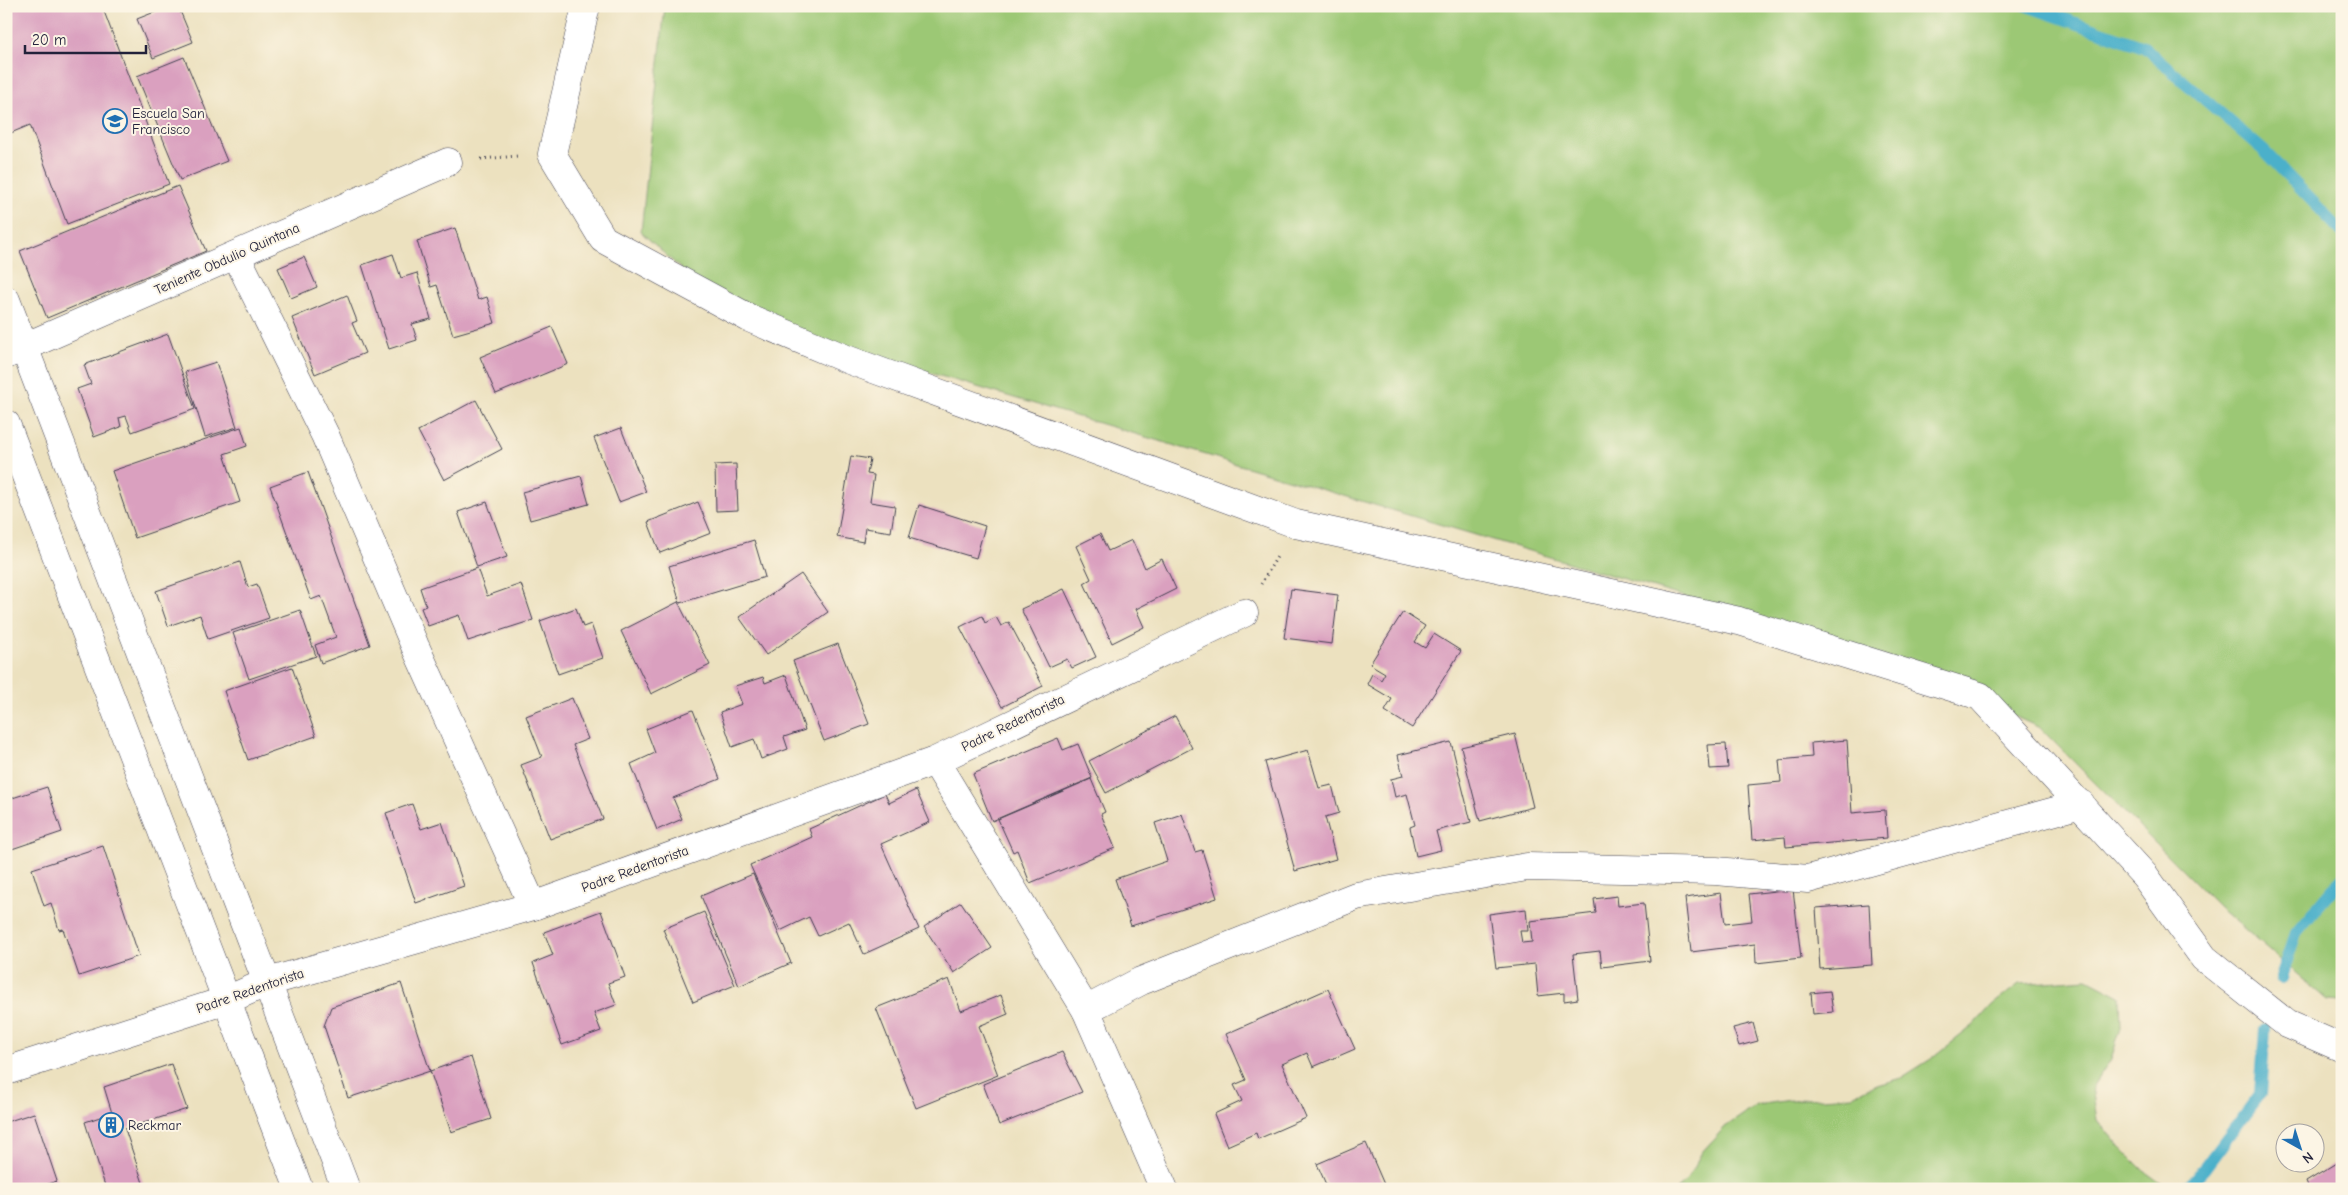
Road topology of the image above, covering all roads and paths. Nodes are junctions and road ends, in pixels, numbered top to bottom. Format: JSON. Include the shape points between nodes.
{"nodes":[{"id":1,"x":586,"y":6,"type":"edge"},
{"id":2,"x":552,"y":154,"type":"junction"},
{"id":3,"x":448,"y":162,"type":"joint"},
{"id":4,"x":236,"y":255,"type":"junction"},
{"id":5,"x":6,"y":300,"type":"edge"},
{"id":6,"x":15,"y":351,"type":"edge"},
{"id":7,"x":6,"y":424,"type":"edge"},
{"id":8,"x":1296,"y":524,"type":"junction"},
{"id":9,"x":1244,"y":613,"type":"joint"},
{"id":10,"x":936,"y":761,"type":"junction"},
{"id":11,"x":2081,"y":804,"type":"junction"},
{"id":12,"x":533,"y":906,"type":"junction"},
{"id":13,"x":268,"y":982,"type":"junction"},
{"id":14,"x":228,"y":1000,"type":"junction"},
{"id":15,"x":1086,"y":1010,"type":"junction"},
{"id":16,"x":2342,"y":1048,"type":"edge"},
{"id":17,"x":6,"y":1071,"type":"edge"},
{"id":18,"x":299,"y":1189,"type":"edge"},
{"id":19,"x":346,"y":1189,"type":"edge"},
{"id":20,"x":1164,"y":1189,"type":"edge"}],
"edges":[{"from":1,"to":2,"type":"street"},
{"from":2,"to":3,"type":"path"},
{"from":2,"to":8,"type":"street","via":[[603,239],[750,318],[849,360]]},
{"from":3,"to":4,"type":"street","name":"Teniente Obdulio Quintana"},
{"from":4,"to":6,"type":"street","name":"Teniente Obdulio Quintana"},
{"from":4,"to":12,"type":"street","via":[[325,435]]},
{"from":5,"to":6,"type":"street"},
{"from":6,"to":13,"type":"street"},
{"from":7,"to":14,"type":"street"},
{"from":8,"to":9,"type":"path"},
{"from":8,"to":11,"type":"street","via":[[1739,621],[1980,696]]},
{"from":9,"to":10,"type":"street","name":"Padre Redentorista"},
{"from":10,"to":12,"type":"street","name":"Padre Redentorista"},
{"from":10,"to":15,"type":"street"},
{"from":11,"to":15,"type":"street","via":[[1808,879],[1716,871],[1527,867],[1356,896],[1141,981]]},
{"from":11,"to":16,"type":"street","via":[[2145,876],[2204,958],[2287,1024]]},
{"from":12,"to":13,"type":"street","name":"Padre Redentorista"},
{"from":13,"to":14,"type":"street","name":"Padre Redentorista"},
{"from":13,"to":19,"type":"street"},
{"from":14,"to":17,"type":"street","name":"Padre Redentorista"},
{"from":14,"to":18,"type":"street"},
{"from":15,"to":20,"type":"street"}]}
